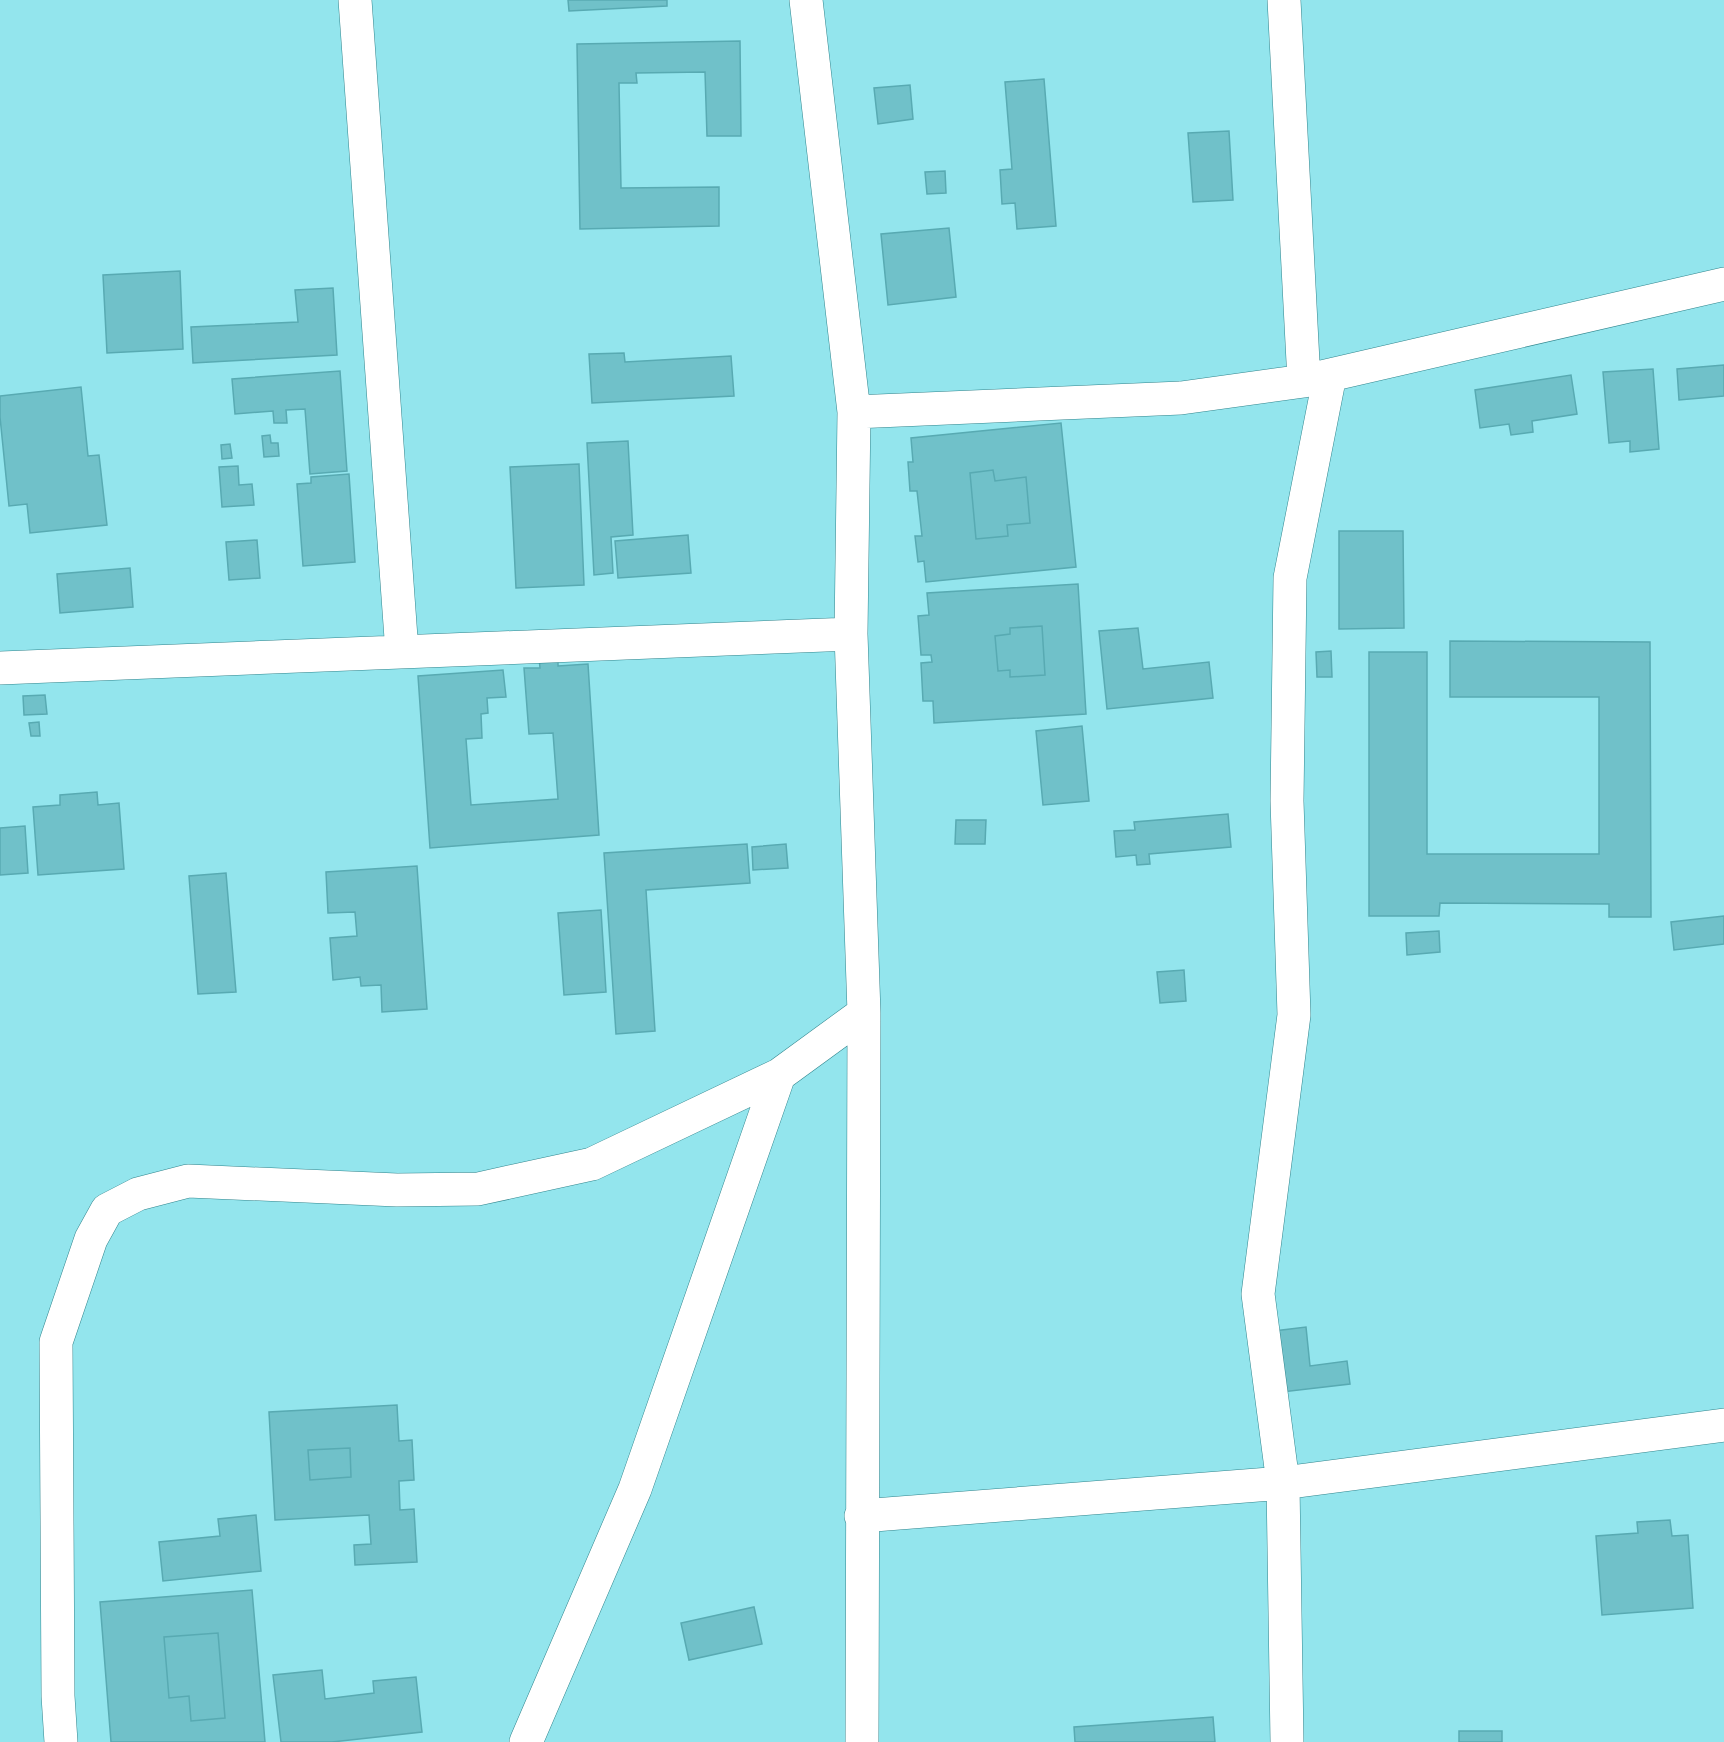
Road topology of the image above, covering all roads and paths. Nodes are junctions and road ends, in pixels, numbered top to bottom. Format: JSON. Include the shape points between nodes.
{"nodes":[{"id":1,"x":355,"y":0,"type":"edge"},
{"id":2,"x":806,"y":0,"type":"edge"},
{"id":3,"x":1284,"y":0,"type":"edge"},
{"id":4,"x":1724,"y":284,"type":"edge"},
{"id":5,"x":1317,"y":378,"type":"junction"},
{"id":6,"x":854,"y":412,"type":"junction"},
{"id":7,"x":851,"y":634,"type":"junction"},
{"id":8,"x":402,"y":652,"type":"junction"},
{"id":9,"x":0,"y":668,"type":"edge"},
{"id":10,"x":864,"y":1013,"type":"junction"},
{"id":11,"x":778,"y":1075,"type":"junction"},
{"id":12,"x":1724,"y":1425,"type":"edge"},
{"id":13,"x":1283,"y":1483,"type":"junction"},
{"id":14,"x":861,"y":1516,"type":"junction"},
{"id":15,"x":61,"y":1742,"type":"edge"},
{"id":16,"x":526,"y":1742,"type":"edge"},
{"id":17,"x":862,"y":1742,"type":"edge"},
{"id":18,"x":1287,"y":1742,"type":"edge"}],
"edges":[{"from":1,"to":8,"type":"street"},
{"from":2,"to":6,"type":"street"},
{"from":3,"to":5,"type":"street"},
{"from":4,"to":5,"type":"street"},
{"from":5,"to":6,"type":"street","via":[[1181,398]]},
{"from":5,"to":13,"type":"street","via":[[1290,578],[1287,801],[1294,1015],[1258,1294]]},
{"from":6,"to":7,"type":"street"},
{"from":7,"to":8,"type":"street"},
{"from":7,"to":10,"type":"street"},
{"from":8,"to":9,"type":"street"},
{"from":10,"to":11,"type":"street"},
{"from":10,"to":14,"type":"street"},
{"from":11,"to":15,"type":"street","via":[[592,1164],[478,1189],[397,1190],[188,1181],[138,1194],[107,1210],[90,1239],[56,1342]]},
{"from":11,"to":16,"type":"street","via":[[635,1489]]},
{"from":12,"to":13,"type":"street"},
{"from":13,"to":14,"type":"street"},
{"from":13,"to":18,"type":"street"},
{"from":14,"to":17,"type":"street"}]}
